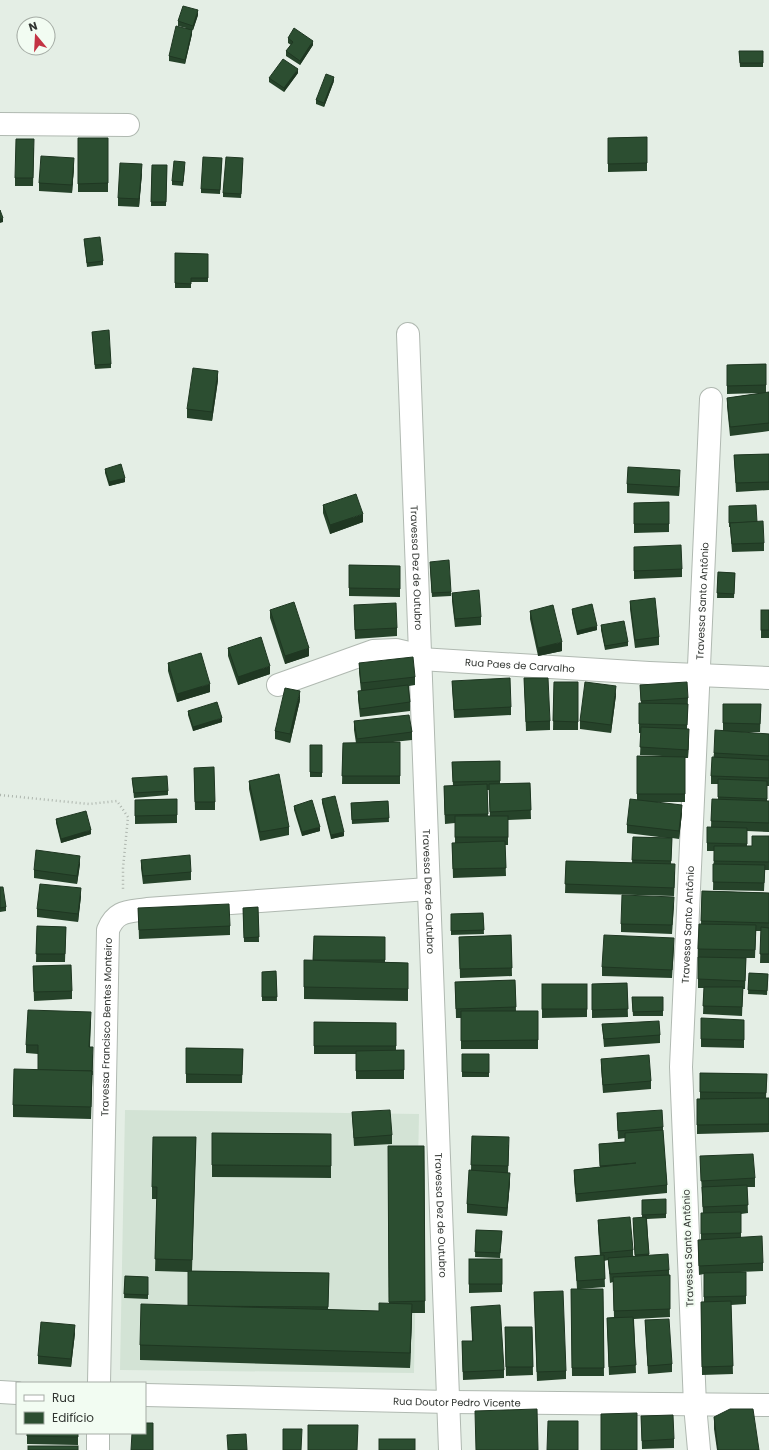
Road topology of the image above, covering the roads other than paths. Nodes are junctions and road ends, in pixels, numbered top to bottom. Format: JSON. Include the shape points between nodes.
{"nodes":[{"id":1,"x":0,"y":124,"type":"edge"},
{"id":2,"x":128,"y":125,"type":"dead end"},
{"id":3,"x":408,"y":334,"type":"dead end"},
{"id":4,"x":710,"y":399,"type":"dead end"},
{"id":5,"x":420,"y":659,"type":"junction"},
{"id":6,"x":699,"y":674,"type":"junction"},
{"id":7,"x":769,"y":678,"type":"edge"},
{"id":8,"x":278,"y":685,"type":"dead end"},
{"id":9,"x":428,"y":889,"type":"junction"},
{"id":10,"x":99,"y":1382,"type":"edge"},
{"id":11,"x":0,"y":1392,"type":"edge"},
{"id":12,"x":16,"y":1392,"type":"edge"},
{"id":13,"x":146,"y":1395,"type":"edge"},
{"id":14,"x":449,"y":1402,"type":"junction"},
{"id":15,"x":695,"y":1405,"type":"junction"},
{"id":16,"x":769,"y":1405,"type":"edge"},
{"id":17,"x":98,"y":1434,"type":"edge"},
{"id":18,"x":98,"y":1450,"type":"edge"},
{"id":19,"x":450,"y":1450,"type":"edge"},
{"id":20,"x":699,"y":1450,"type":"edge"}],
"edges":[{"from":1,"to":2,"type":"street"},
{"from":3,"to":5,"type":"street","name":"Travessa Dez de Outubro"},
{"from":4,"to":6,"type":"street","name":"Travessa Santo Antônio"},
{"from":5,"to":6,"type":"street","name":"Rua Paes de Carvalho"},
{"from":5,"to":8,"type":"street","name":"Rua Paes de Carvalho","via":[[396,650],[373,651]]},
{"from":5,"to":9,"type":"street","name":"Travessa Dez de Outubro"},
{"from":6,"to":7,"type":"street","name":"Rua Paes de Carvalho"},
{"from":6,"to":15,"type":"street","name":"Travessa Santo Antônio","via":[[681,1067]]},
{"from":9,"to":10,"type":"street","name":"Travessa Francisco Bentes Monteiro","via":[[147,909],[124,912],[112,921],[108,930]]},
{"from":9,"to":14,"type":"street","name":"Travessa Dez de Outubro"},
{"from":11,"to":12,"type":"street"},
{"from":13,"to":14,"type":"street","name":"Rua Doutor Pedro Vicente"},
{"from":14,"to":15,"type":"street","name":"Rua Doutor Pedro Vicente"},
{"from":14,"to":19,"type":"street","name":"Travessa Dez de Outubro"},
{"from":15,"to":16,"type":"street","name":"Rua Doutor Pedro Vicente"},
{"from":15,"to":20,"type":"street","name":"Travessa Santo Antônio"},
{"from":17,"to":18,"type":"street"}]}
